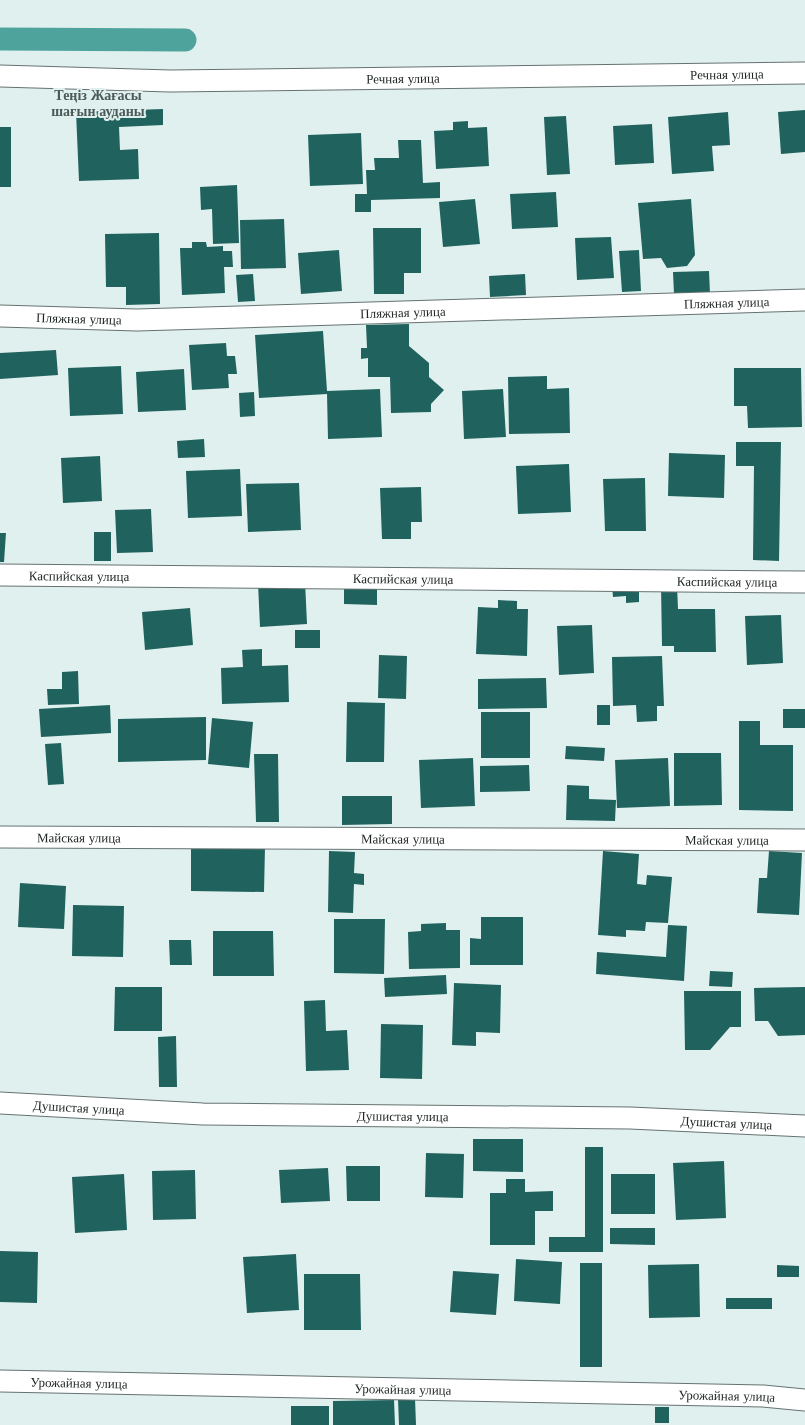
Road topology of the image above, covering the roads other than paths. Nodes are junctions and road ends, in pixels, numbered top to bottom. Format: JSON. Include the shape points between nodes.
{"nodes":[{"id":1,"x":805,"y":73,"type":"edge"},
{"id":2,"x":0,"y":76,"type":"edge"},
{"id":3,"x":805,"y":300,"type":"edge"},
{"id":4,"x":0,"y":316,"type":"edge"},
{"id":5,"x":0,"y":575,"type":"edge"},
{"id":6,"x":805,"y":582,"type":"edge"},
{"id":7,"x":0,"y":837,"type":"edge"},
{"id":8,"x":805,"y":840,"type":"edge"},
{"id":9,"x":0,"y":1103,"type":"edge"},
{"id":10,"x":805,"y":1126,"type":"edge"},
{"id":11,"x":0,"y":1381,"type":"edge"},
{"id":12,"x":805,"y":1400,"type":"edge"}],
"edges":[{"from":1,"to":2,"type":"street","name":"Речная улица","via":[[170,81]]},
{"from":3,"to":4,"type":"street","name":"Пляжная улица","via":[[137,320]]},
{"from":5,"to":6,"type":"street","name":"Каспийская улица"},
{"from":7,"to":8,"type":"street","name":"Майская улица"},
{"from":9,"to":10,"type":"street","name":"Душистая улица","via":[[203,1114],[630,1118]]},
{"from":11,"to":12,"type":"street","name":"Урожайная улица","via":[[763,1396]]}]}
